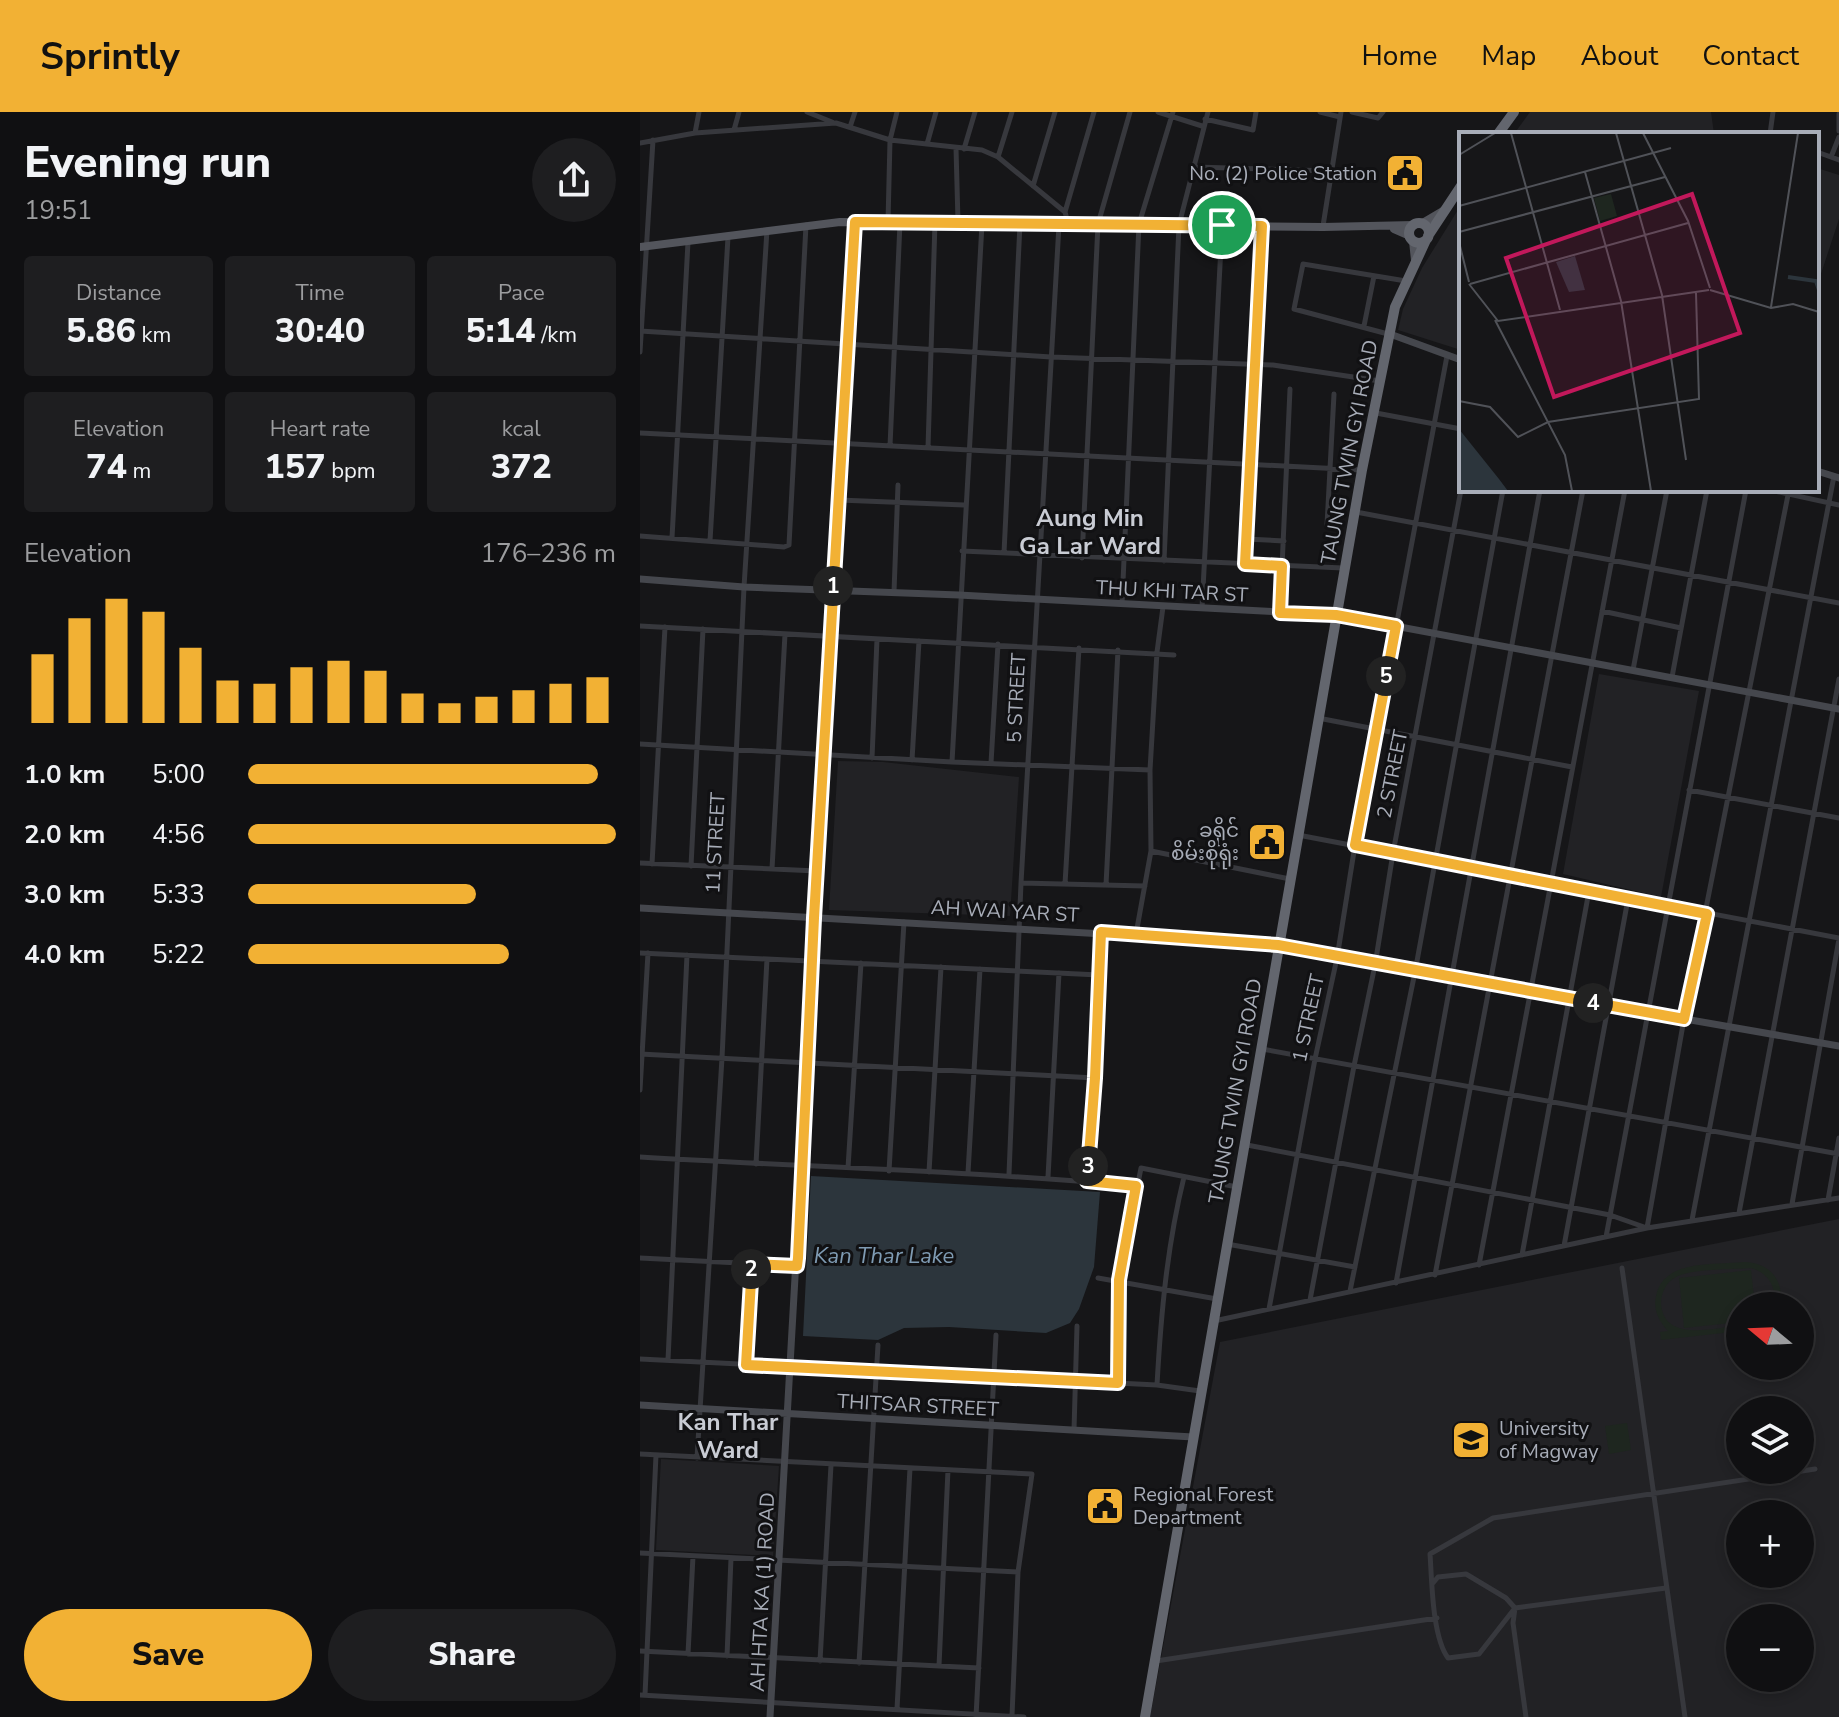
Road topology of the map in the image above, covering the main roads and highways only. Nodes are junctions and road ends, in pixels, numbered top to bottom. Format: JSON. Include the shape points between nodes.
{"nodes":[{"id":1,"x":1514,"y":112,"type":"edge"},
{"id":2,"x":1499,"y":132,"type":"edge"},
{"id":3,"x":1459,"y":189,"type":"edge"},
{"id":4,"x":1444,"y":210,"type":"junction"},
{"id":5,"x":1418,"y":224,"type":"junction"},
{"id":6,"x":1389,"y":227,"type":"junction"},
{"id":7,"x":1427,"y":238,"type":"junction"},
{"id":8,"x":1412,"y":239,"type":"junction"},
{"id":9,"x":644,"y":247,"type":"edge"},
{"id":10,"x":1415,"y":260,"type":"junction"},
{"id":11,"x":1145,"y":1717,"type":"edge"}],
"edges":[{"from":1,"to":2,"type":"highway"},
{"from":3,"to":4,"type":"highway","name":"TAUNG TWIN GYI ROAD"},
{"from":4,"to":5,"type":"main road"},
{"from":4,"to":7,"type":"highway","name":"TAUNG TWIN GYI ROAD"},
{"from":5,"to":6,"type":"main road"},
{"from":5,"to":7,"type":"highway","via":[[1426,226]]},
{"from":5,"to":8,"type":"highway","via":[[1409,232]]},
{"from":6,"to":8,"type":"main road"},
{"from":6,"to":9,"type":"main road","via":[[855,222]]},
{"from":7,"to":8,"type":"highway","via":[[1422,243]]},
{"from":7,"to":10,"type":"highway","name":"TAUNG TWIN GYI ROAD"},
{"from":8,"to":10,"type":"main road"},
{"from":10,"to":11,"type":"highway","name":"TAUNG TWIN GYI ROAD","via":[[1395,307],[1362,470]]}]}
